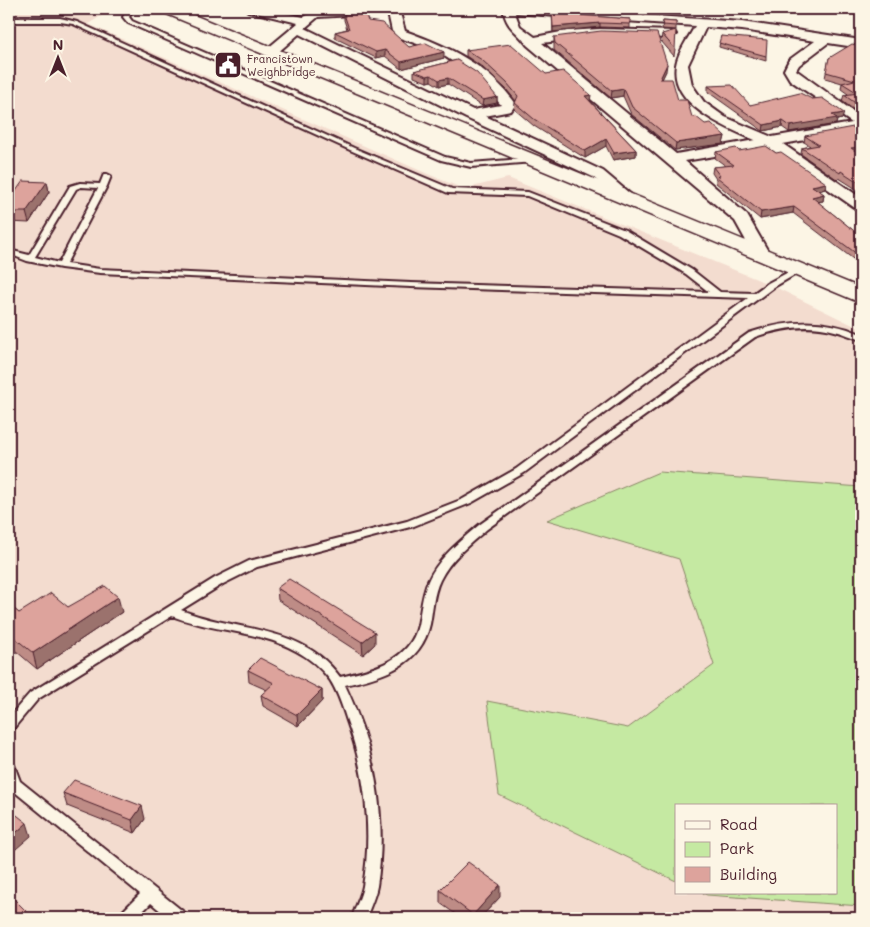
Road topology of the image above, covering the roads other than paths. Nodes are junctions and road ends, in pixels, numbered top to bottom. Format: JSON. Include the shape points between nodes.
{"nodes":[{"id":1,"x":130,"y":9,"type":"edge"},
{"id":2,"x":166,"y":9,"type":"edge"},
{"id":3,"x":252,"y":9,"type":"edge"},
{"id":4,"x":393,"y":9,"type":"edge"},
{"id":5,"x":402,"y":9,"type":"edge"},
{"id":6,"x":511,"y":9,"type":"edge"},
{"id":7,"x":9,"y":20,"type":"edge"},
{"id":8,"x":301,"y":25,"type":"junction"},
{"id":9,"x":699,"y":29,"type":"junction"},
{"id":10,"x":826,"y":38,"type":"junction"},
{"id":11,"x":531,"y":42,"type":"junction"},
{"id":12,"x":861,"y":44,"type":"edge"},
{"id":13,"x":272,"y":51,"type":"junction"},
{"id":14,"x":459,"y":60,"type":"junction"},
{"id":15,"x":441,"y":64,"type":"edge"},
{"id":16,"x":414,"y":71,"type":"edge"},
{"id":17,"x":395,"y":76,"type":"junction"},
{"id":18,"x":471,"y":115,"type":"junction"},
{"id":19,"x":861,"y":124,"type":"edge"},
{"id":20,"x":771,"y":142,"type":"junction"},
{"id":21,"x":673,"y":159,"type":"junction"},
{"id":22,"x":535,"y":160,"type":"junction"},
{"id":23,"x":107,"y":176,"type":"dead end"},
{"id":24,"x":102,"y":186,"type":"junction"},
{"id":25,"x":627,"y":198,"type":"junction"},
{"id":26,"x":861,"y":205,"type":"edge"},
{"id":27,"x":9,"y":252,"type":"edge"},
{"id":28,"x":761,"y":253,"type":"junction"},
{"id":29,"x":30,"y":259,"type":"junction"},
{"id":30,"x":61,"y":266,"type":"junction"},
{"id":31,"x":800,"y":270,"type":"junction"},
{"id":32,"x":718,"y":296,"type":"junction"},
{"id":33,"x":758,"y":296,"type":"junction"},
{"id":34,"x":861,"y":296,"type":"edge"},
{"id":35,"x":861,"y":336,"type":"edge"},
{"id":36,"x":172,"y":611,"type":"junction"},
{"id":37,"x":337,"y":682,"type":"junction"},
{"id":38,"x":9,"y":726,"type":"edge"},
{"id":39,"x":9,"y":769,"type":"edge"},
{"id":40,"x":150,"y":894,"type":"junction"},
{"id":41,"x":126,"y":918,"type":"edge"},
{"id":42,"x":180,"y":918,"type":"edge"},
{"id":43,"x":359,"y":918,"type":"edge"}],
"edges":[{"from":1,"to":22,"type":"lane","via":[[126,17],[130,22],[443,159],[471,165]]},
{"from":2,"to":13,"type":"highway"},
{"from":3,"to":8,"type":"street"},
{"from":4,"to":5,"type":"street"},
{"from":4,"to":8,"type":"street","via":[[322,12]]},
{"from":4,"to":14,"type":"street","via":[[401,34],[439,47]]},
{"from":6,"to":9,"type":"street"},
{"from":6,"to":11,"type":"street","via":[[512,24]]},
{"from":7,"to":32,"type":"lane","via":[[76,23],[451,191],[518,193],[538,197],[634,238],[689,272]]},
{"from":8,"to":13,"type":"street"},
{"from":8,"to":17,"type":"street"},
{"from":9,"to":10,"type":"street"},
{"from":9,"to":11,"type":"street","via":[[592,31]]},
{"from":9,"to":20,"type":"street","via":[[682,65],[682,74],[690,92],[711,115]]},
{"from":10,"to":12,"type":"street"},
{"from":10,"to":19,"type":"street","via":[[794,63],[790,70],[795,77]]},
{"from":11,"to":21,"type":"street"},
{"from":13,"to":22,"type":"highway"},
{"from":14,"to":15,"type":"street"},
{"from":14,"to":18,"type":"street","via":[[487,77],[509,104],[506,108]]},
{"from":16,"to":17,"type":"street"},
{"from":17,"to":18,"type":"street"},
{"from":18,"to":25,"type":"street","via":[[598,174]]},
{"from":19,"to":20,"type":"street"},
{"from":20,"to":21,"type":"street"},
{"from":20,"to":26,"type":"street"},
{"from":21,"to":28,"type":"street","via":[[741,218]]},
{"from":22,"to":25,"type":"highway"},
{"from":23,"to":24,"type":"lane"},
{"from":24,"to":29,"type":"lane","via":[[80,185],[73,188]]},
{"from":24,"to":30,"type":"lane"},
{"from":25,"to":28,"type":"highway"},
{"from":27,"to":29,"type":"lane"},
{"from":28,"to":31,"type":"highway"},
{"from":29,"to":30,"type":"lane"},
{"from":30,"to":32,"type":"lane","via":[[411,285]]},
{"from":31,"to":33,"type":"lane","via":[[771,285]]},
{"from":31,"to":34,"type":"highway"},
{"from":32,"to":33,"type":"lane"},
{"from":33,"to":36,"type":"lane","via":[[520,471],[467,501],[410,524],[253,564],[219,580]]},
{"from":35,"to":37,"type":"lane","via":[[846,330],[802,324],[776,326],[752,335],[483,527],[448,558],[434,580],[426,604],[422,634],[408,654],[385,670]]},
{"from":36,"to":37,"type":"lane","via":[[189,619],[271,636],[300,648]]},
{"from":36,"to":38,"type":"lane","via":[[34,696]]},
{"from":37,"to":43,"type":"lane","via":[[362,745],[374,819],[370,886]]},
{"from":39,"to":40,"type":"lane","via":[[15,784]]},
{"from":40,"to":41,"type":"lane"},
{"from":40,"to":42,"type":"lane"}]}
